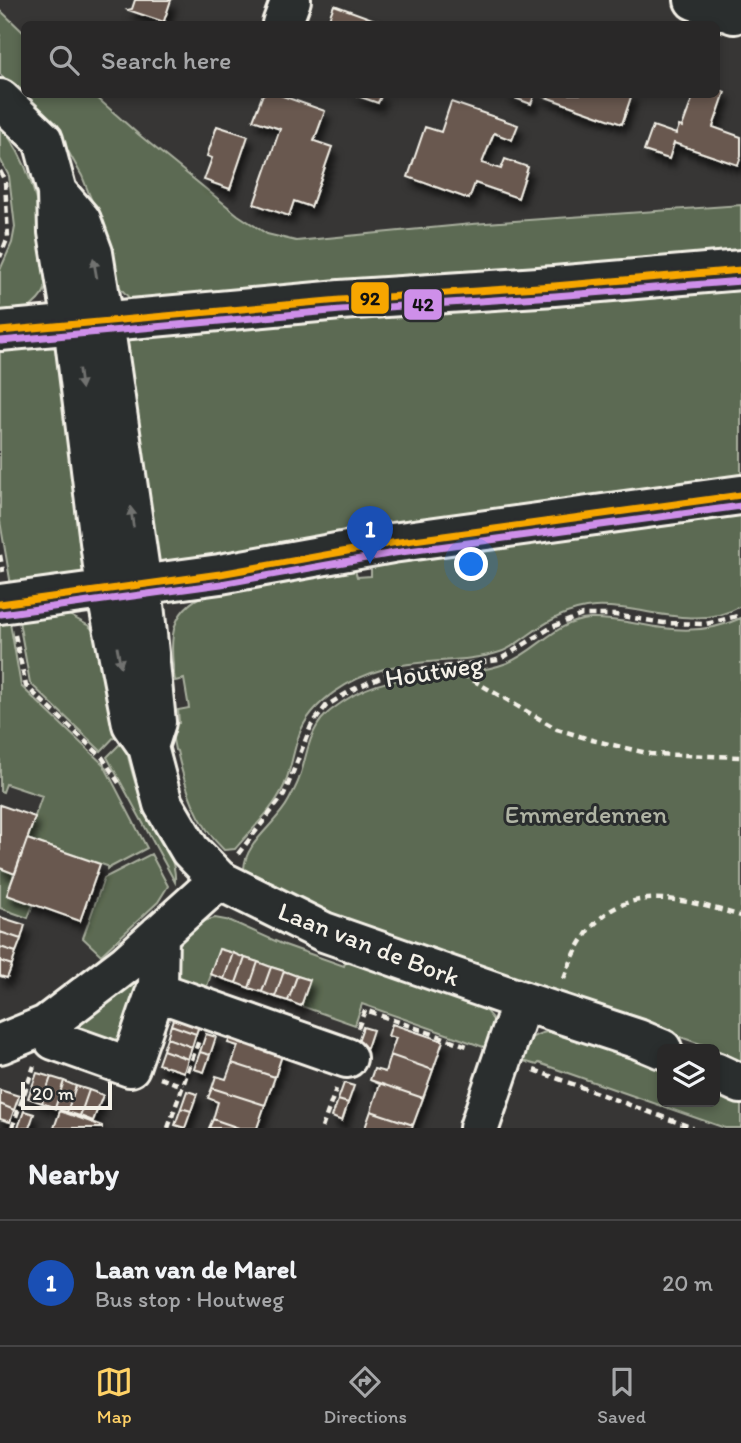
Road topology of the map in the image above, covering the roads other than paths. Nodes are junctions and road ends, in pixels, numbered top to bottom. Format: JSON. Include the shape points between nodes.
{"nodes":[{"id":1,"x":291,"y":0,"type":"edge"},
{"id":2,"x":694,"y":0,"type":"edge"},
{"id":3,"x":739,"y":0,"type":"edge"},
{"id":4,"x":283,"y":21,"type":"edge"},
{"id":5,"x":0,"y":99,"type":"edge"},
{"id":6,"x":741,"y":270,"type":"edge"},
{"id":7,"x":89,"y":323,"type":"junction"},
{"id":8,"x":0,"y":331,"type":"edge"},
{"id":9,"x":741,"y":495,"type":"edge"},
{"id":10,"x":124,"y":587,"type":"junction"},
{"id":11,"x":4,"y":604,"type":"edge"},
{"id":12,"x":219,"y":880,"type":"junction"},
{"id":13,"x":159,"y":934,"type":"junction"},
{"id":14,"x":156,"y":991,"type":"junction"},
{"id":15,"x":522,"y":1001,"type":"junction"},
{"id":16,"x":50,"y":1033,"type":"junction"},
{"id":17,"x":0,"y":1044,"type":"edge"},
{"id":18,"x":657,"y":1047,"type":"edge"},
{"id":19,"x":346,"y":1058,"type":"dead end"},
{"id":20,"x":720,"y":1074,"type":"edge"},
{"id":21,"x":741,"y":1084,"type":"edge"},
{"id":22,"x":479,"y":1128,"type":"edge"}],
"edges":[{"from":1,"to":4,"type":"street"},
{"from":2,"to":3,"type":"street","via":[[734,14]]},
{"from":5,"to":7,"type":"street","name":"Laan van de Bork","via":[[43,140],[57,192],[81,220],[93,253]]},
{"from":6,"to":7,"type":"street"},
{"from":7,"to":8,"type":"street"},
{"from":7,"to":10,"type":"street","name":"Laan van de Bork"},
{"from":9,"to":10,"type":"street","via":[[392,543]]},
{"from":10,"to":11,"type":"street"},
{"from":10,"to":12,"type":"street","name":"Laan van de Bork","via":[[156,722],[148,747],[163,804],[190,850]]},
{"from":12,"to":13,"type":"street"},
{"from":12,"to":15,"type":"street","name":"Laan van de Bork","via":[[324,932]]},
{"from":13,"to":14,"type":"street"},
{"from":13,"to":16,"type":"street"},
{"from":14,"to":16,"type":"street","via":[[130,1066]]},
{"from":14,"to":19,"type":"street"},
{"from":15,"to":18,"type":"street","name":"Laan van de Bork"},
{"from":15,"to":22,"type":"street"},
{"from":16,"to":17,"type":"street"},
{"from":20,"to":21,"type":"street"}]}
